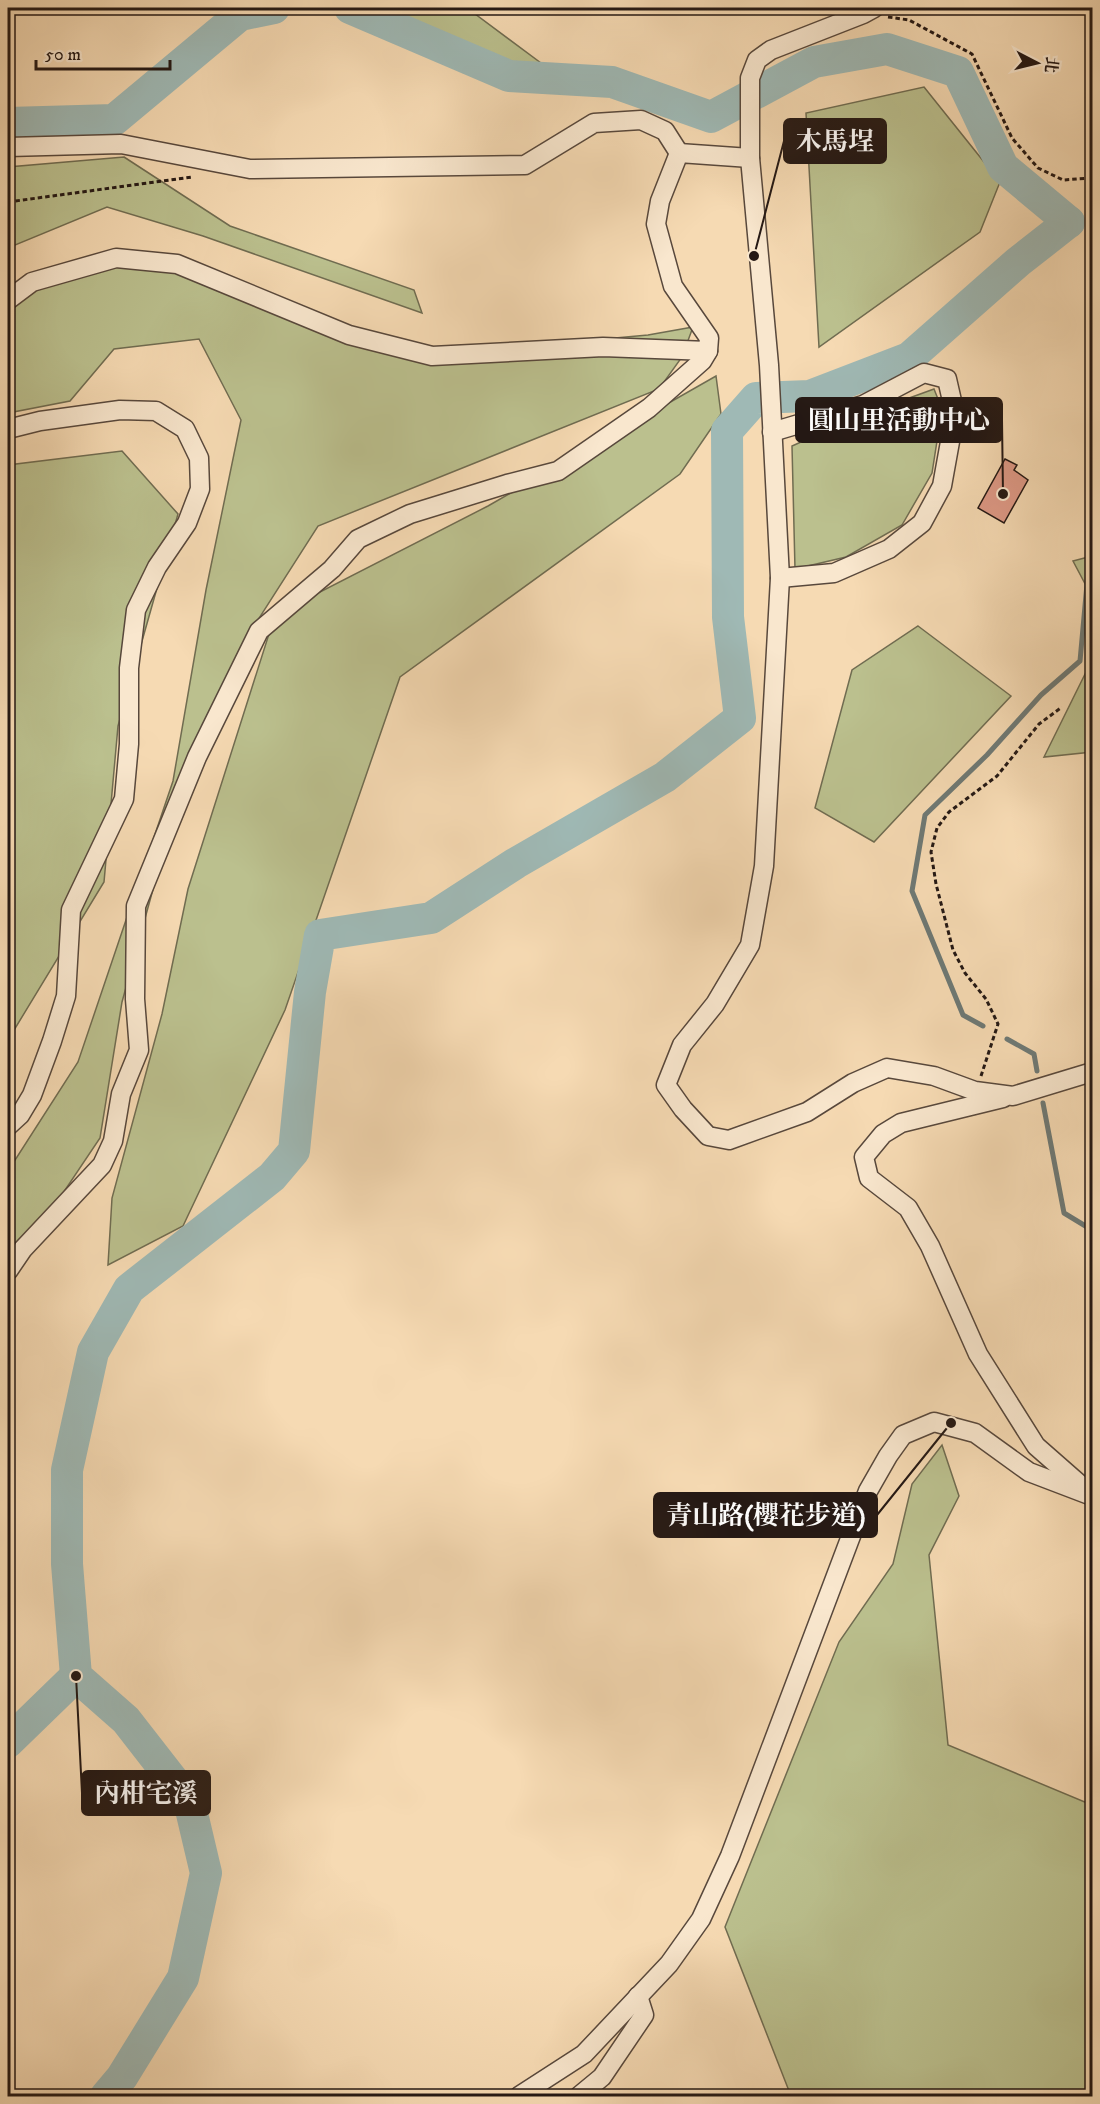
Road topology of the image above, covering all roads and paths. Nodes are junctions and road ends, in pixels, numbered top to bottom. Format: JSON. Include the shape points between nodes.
{"nodes":[{"id":1,"x":868,"y":11,"type":"edge"},
{"id":2,"x":8,"y":147,"type":"edge"},
{"id":3,"x":679,"y":153,"type":"junction"},
{"id":4,"x":750,"y":157,"type":"junction"},
{"id":5,"x":192,"y":177,"type":"dead end"},
{"id":6,"x":1092,"y":178,"type":"edge"},
{"id":7,"x":8,"y":202,"type":"edge"},
{"id":8,"x":8,"y":300,"type":"edge"},
{"id":9,"x":708,"y":351,"type":"junction"},
{"id":10,"x":772,"y":427,"type":"junction"},
{"id":11,"x":8,"y":429,"type":"edge"},
{"id":12,"x":780,"y":578,"type":"junction"},
{"id":13,"x":1062,"y":707,"type":"dead end"},
{"id":14,"x":1092,"y":1072,"type":"edge"},
{"id":15,"x":975,"y":1091,"type":"junction"},
{"id":16,"x":1013,"y":1096,"type":"junction"},
{"id":17,"x":8,"y":1126,"type":"edge"},
{"id":18,"x":8,"y":1271,"type":"edge"},
{"id":19,"x":1092,"y":1496,"type":"edge"},
{"id":20,"x":638,"y":1996,"type":"junction"},
{"id":21,"x":519,"y":2097,"type":"edge"},
{"id":22,"x":579,"y":2097,"type":"edge"}],
"edges":[{"from":1,"to":4,"type":"street","via":[[771,50],[757,60],[750,78]]},
{"from":1,"to":6,"type":"path","via":[[909,20],[972,54],[1012,138],[1038,168],[1063,180]]},
{"from":2,"to":3,"type":"street","via":[[121,144],[250,170],[525,165],[594,123],[640,120],[665,131]]},
{"from":3,"to":4,"type":"street"},
{"from":3,"to":9,"type":"street","via":[[660,201],[656,224],[673,286],[709,338]]},
{"from":4,"to":10,"type":"street"},
{"from":5,"to":7,"type":"path"},
{"from":8,"to":9,"type":"street","via":[[32,282],[116,258],[177,264],[349,335],[432,356],[603,347]]},
{"from":9,"to":18,"type":"street","via":[[702,361],[649,408],[558,471],[410,514],[358,538],[332,569],[259,631],[197,757],[136,906],[139,1050],[121,1094],[113,1141],[102,1165],[23,1249]]},
{"from":10,"to":12,"type":"street"},
{"from":10,"to":12,"type":"street","via":[[863,405],[924,374],[947,379],[956,414],[942,486],[922,522],[890,549],[834,573]]},
{"from":11,"to":17,"type":"street","via":[[120,410],[156,411],[185,429],[199,458],[200,489],[187,523],[157,567],[136,610],[129,668],[124,799],[71,910],[66,996],[52,1041],[32,1095]]},
{"from":12,"to":15,"type":"street","via":[[764,866],[750,945],[715,1004],[682,1045],[666,1085],[708,1136],[729,1140],[807,1112],[853,1083],[887,1068],[934,1076]]},
{"from":13,"to":15,"type":"path","via":[[1039,724],[997,776],[949,812],[937,828],[931,852],[953,950],[998,1024]]},
{"from":14,"to":16,"type":"street"},
{"from":15,"to":16,"type":"street"},
{"from":16,"to":19,"type":"street","via":[[901,1123],[883,1134],[864,1157],[868,1178],[908,1208],[930,1246],[978,1354],[1036,1446]]},
{"from":19,"to":20,"type":"street","via":[[1029,1472],[975,1433],[934,1422],[903,1435],[868,1491],[716,1887],[701,1918],[669,1964]]},
{"from":20,"to":21,"type":"street","via":[[584,2054]]},
{"from":20,"to":22,"type":"street","via":[[644,2014],[602,2077]]}]}
